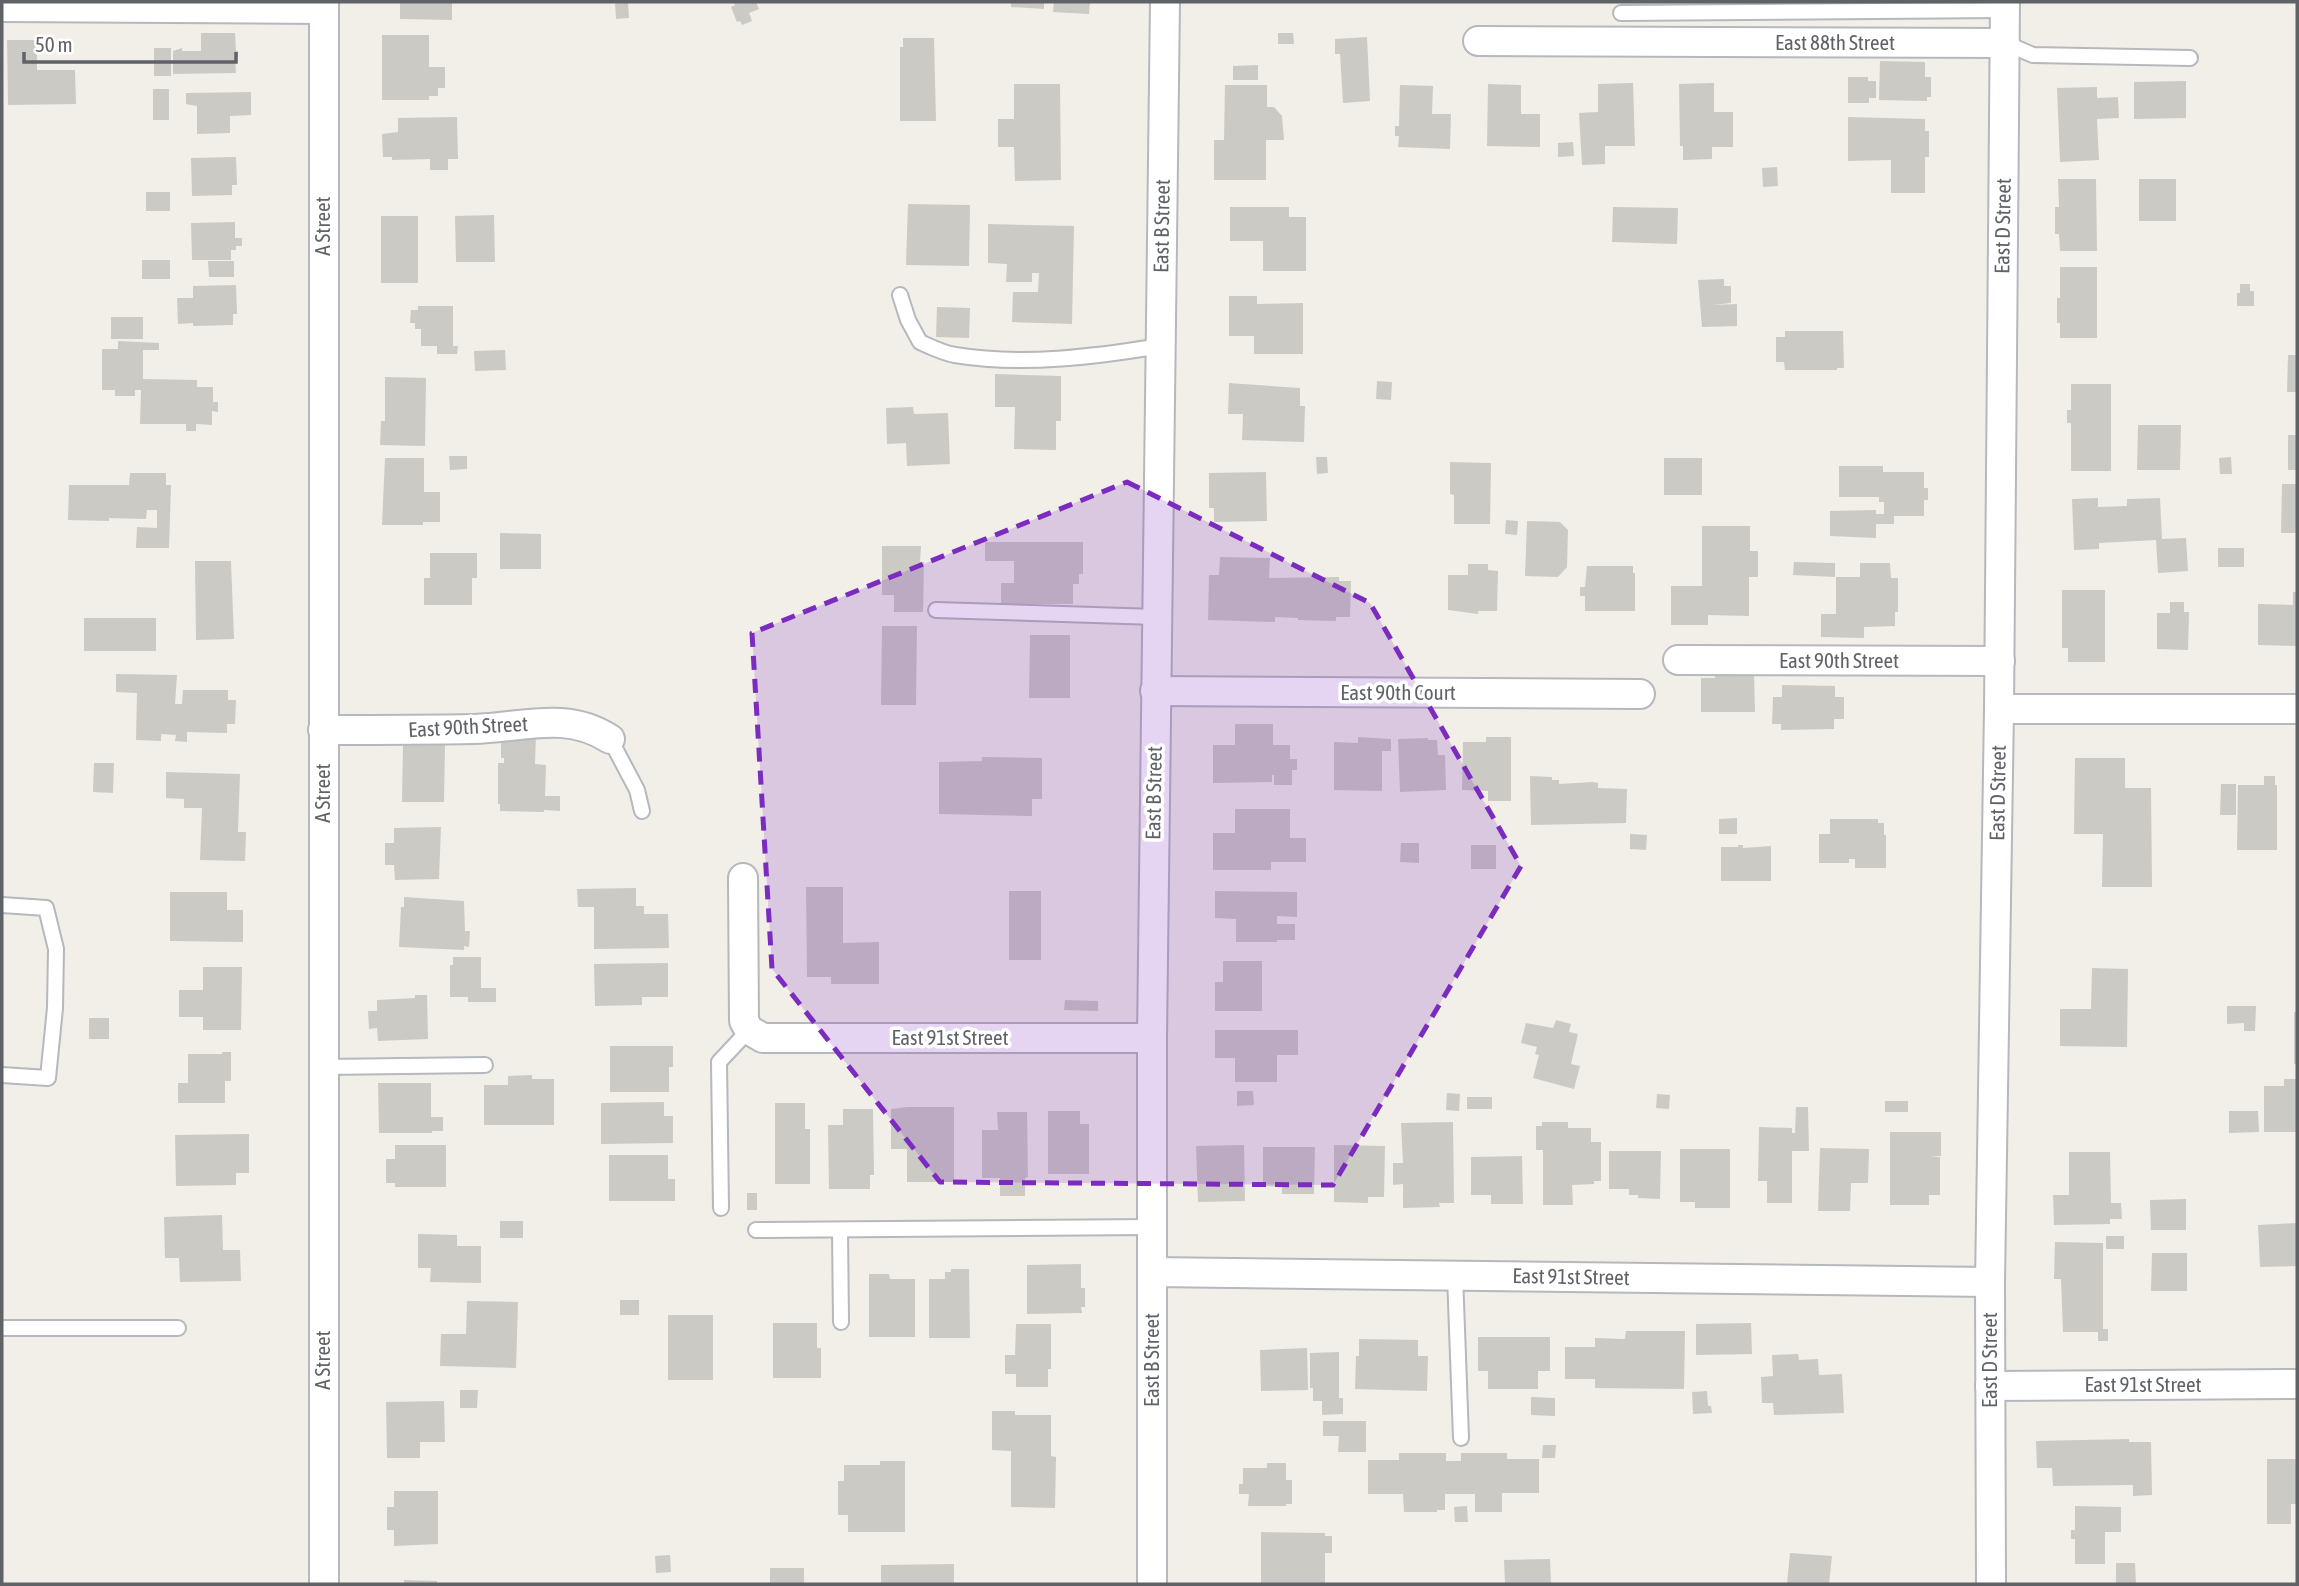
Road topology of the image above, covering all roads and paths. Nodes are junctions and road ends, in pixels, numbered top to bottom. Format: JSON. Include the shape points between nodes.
{"nodes":[{"id":1,"x":1165,"y":2,"type":"edge"},
{"id":2,"x":324,"y":6,"type":"edge"},
{"id":3,"x":2005,"y":6,"type":"edge"},
{"id":4,"x":2,"y":7,"type":"edge"},
{"id":5,"x":1621,"y":13,"type":"dead end"},
{"id":6,"x":1478,"y":41,"type":"dead end"},
{"id":7,"x":2005,"y":43,"type":"junction"},
{"id":8,"x":2190,"y":58,"type":"dead end"},
{"id":9,"x":900,"y":295,"type":"dead end"},
{"id":10,"x":1160,"y":346,"type":"junction"},
{"id":11,"x":936,"y":610,"type":"dead end"},
{"id":12,"x":1156,"y":617,"type":"junction"},
{"id":13,"x":1678,"y":660,"type":"dead end"},
{"id":14,"x":2000,"y":661,"type":"junction"},
{"id":15,"x":1155,"y":691,"type":"junction"},
{"id":16,"x":1640,"y":694,"type":"dead end"},
{"id":17,"x":1999,"y":709,"type":"junction"},
{"id":18,"x":2297,"y":709,"type":"edge"},
{"id":19,"x":323,"y":730,"type":"junction"},
{"id":20,"x":610,"y":739,"type":"joint"},
{"id":21,"x":642,"y":810,"type":"dead end"},
{"id":22,"x":743,"y":878,"type":"dead end"},
{"id":23,"x":2,"y":905,"type":"edge"},
{"id":24,"x":749,"y":1030,"type":"junction"},
{"id":25,"x":1152,"y":1038,"type":"junction"},
{"id":26,"x":485,"y":1065,"type":"dead end"},
{"id":27,"x":323,"y":1067,"type":"junction"},
{"id":28,"x":2,"y":1075,"type":"edge"},
{"id":29,"x":721,"y":1208,"type":"dead end"},
{"id":30,"x":1152,"y":1227,"type":"junction"},
{"id":31,"x":756,"y":1230,"type":"dead end"},
{"id":32,"x":840,"y":1230,"type":"junction"},
{"id":33,"x":1152,"y":1272,"type":"junction"},
{"id":34,"x":1455,"y":1276,"type":"junction"},
{"id":35,"x":1990,"y":1282,"type":"junction"},
{"id":36,"x":841,"y":1322,"type":"dead end"},
{"id":37,"x":2,"y":1328,"type":"edge"},
{"id":38,"x":178,"y":1328,"type":"dead end"},
{"id":39,"x":2297,"y":1384,"type":"edge"},
{"id":40,"x":1990,"y":1386,"type":"junction"},
{"id":41,"x":1461,"y":1438,"type":"dead end"},
{"id":42,"x":324,"y":1584,"type":"edge"},
{"id":43,"x":1152,"y":1584,"type":"edge"},
{"id":44,"x":1991,"y":1584,"type":"edge"}],
"edges":[{"from":1,"to":10,"type":"street","name":"East B Street"},
{"from":2,"to":4,"type":"street"},
{"from":2,"to":19,"type":"street","name":"A Street"},
{"from":3,"to":5,"type":"lane"},
{"from":3,"to":7,"type":"street","name":"East D Street"},
{"from":6,"to":7,"type":"street","name":"East 88th Street"},
{"from":7,"to":8,"type":"lane","name":"East 88th Street","via":[[2033,55]]},
{"from":7,"to":14,"type":"street","name":"East D Street"},
{"from":9,"to":10,"type":"lane","via":[[920,342],[953,355],[1073,359]]},
{"from":10,"to":12,"type":"street","name":"East B Street"},
{"from":11,"to":12,"type":"lane"},
{"from":12,"to":15,"type":"street","name":"East B Street"},
{"from":13,"to":14,"type":"street","name":"East 90th Street"},
{"from":14,"to":17,"type":"street","name":"East D Street"},
{"from":15,"to":16,"type":"street","name":"East 90th Court"},
{"from":15,"to":25,"type":"street","name":"East B Street"},
{"from":17,"to":18,"type":"street"},
{"from":17,"to":35,"type":"street","name":"East D Street"},
{"from":19,"to":20,"type":"street","name":"East 90th Street","via":[[557,724],[590,728]]},
{"from":19,"to":27,"type":"street","name":"A Street"},
{"from":20,"to":21,"type":"lane","via":[[638,790]]},
{"from":22,"to":24,"type":"street","via":[[744,1021]]},
{"from":23,"to":28,"type":"lane","via":[[46,908],[56,949],[48,1078]]},
{"from":24,"to":25,"type":"street","name":"East 91st Street","via":[[763,1038]]},
{"from":24,"to":29,"type":"lane","via":[[719,1062]]},
{"from":25,"to":30,"type":"street","name":"East B Street"},
{"from":26,"to":27,"type":"lane"},
{"from":27,"to":42,"type":"street","name":"A Street"},
{"from":30,"to":32,"type":"lane"},
{"from":30,"to":33,"type":"street","name":"East B Street"},
{"from":31,"to":32,"type":"lane"},
{"from":32,"to":36,"type":"lane"},
{"from":33,"to":34,"type":"street","name":"East 91st Street"},
{"from":33,"to":43,"type":"street","name":"East B Street"},
{"from":34,"to":35,"type":"street","name":"East 91st Street"},
{"from":34,"to":41,"type":"lane"},
{"from":35,"to":40,"type":"street","name":"East D Street"},
{"from":37,"to":38,"type":"lane"},
{"from":39,"to":40,"type":"street","name":"East 91st Street"},
{"from":40,"to":44,"type":"street","name":"East D Street"}]}
